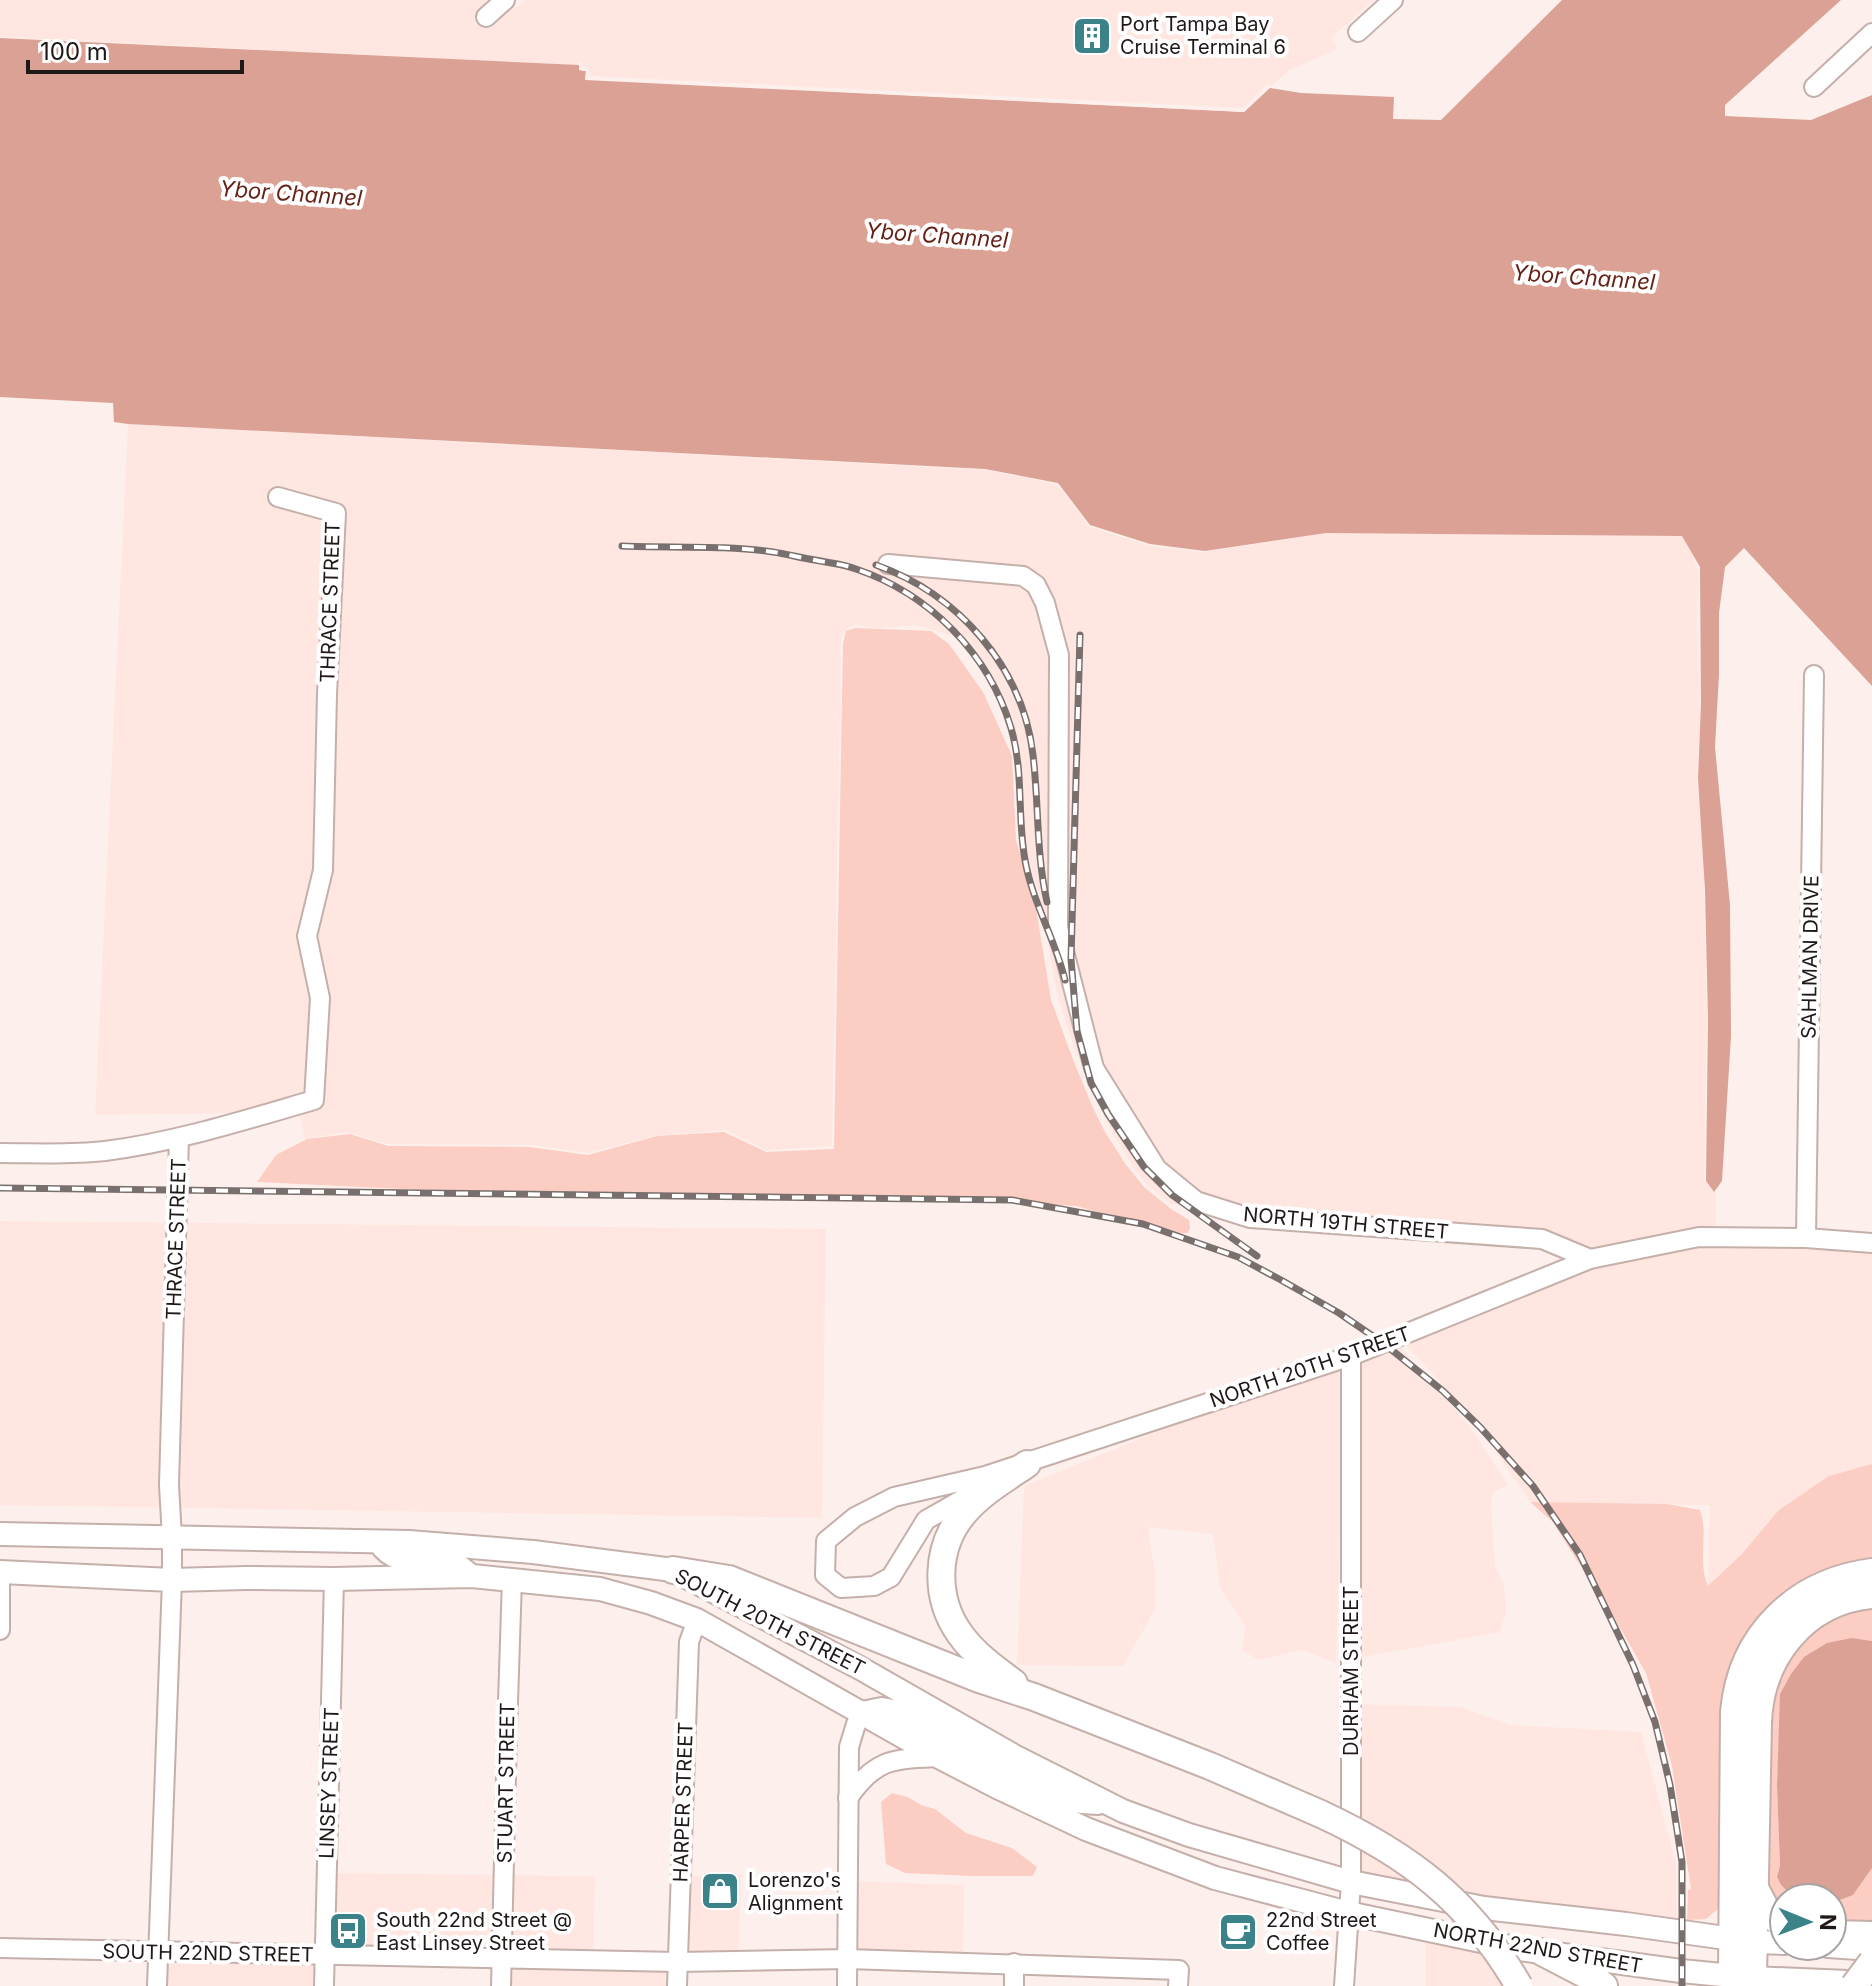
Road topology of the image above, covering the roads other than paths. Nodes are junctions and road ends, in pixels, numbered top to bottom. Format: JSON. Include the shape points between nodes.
{"nodes":[{"id":1,"x":505,"y":0,"type":"edge"},
{"id":2,"x":1393,"y":0,"type":"edge"},
{"id":3,"x":486,"y":17,"type":"dead end"},
{"id":4,"x":1358,"y":32,"type":"dead end"},
{"id":5,"x":1872,"y":33,"type":"edge"},
{"id":6,"x":1814,"y":87,"type":"dead end"},
{"id":7,"x":278,"y":497,"type":"dead end"},
{"id":8,"x":888,"y":564,"type":"dead end"},
{"id":9,"x":1814,"y":675,"type":"dead end"},
{"id":10,"x":179,"y":1138,"type":"junction"},
{"id":11,"x":0,"y":1153,"type":"edge"},
{"id":12,"x":1806,"y":1238,"type":"junction"},
{"id":13,"x":1872,"y":1243,"type":"edge"},
{"id":14,"x":1590,"y":1259,"type":"junction"},
{"id":15,"x":1351,"y":1356,"type":"junction"},
{"id":16,"x":1027,"y":1464,"type":"junction"},
{"id":17,"x":0,"y":1534,"type":"edge"},
{"id":18,"x":172,"y":1538,"type":"junction"},
{"id":19,"x":379,"y":1542,"type":"junction"},
{"id":20,"x":673,"y":1570,"type":"junction"},
{"id":21,"x":0,"y":1572,"type":"edge"},
{"id":22,"x":1872,"y":1572,"type":"edge"},
{"id":23,"x":472,"y":1576,"type":"junction"},
{"id":24,"x":334,"y":1579,"type":"junction"},
{"id":25,"x":512,"y":1579,"type":"junction"},
{"id":26,"x":172,"y":1580,"type":"junction"},
{"id":27,"x":1872,"y":1595,"type":"edge"},
{"id":28,"x":697,"y":1620,"type":"junction"},
{"id":29,"x":0,"y":1630,"type":"edge"},
{"id":30,"x":1034,"y":1697,"type":"junction"},
{"id":31,"x":862,"y":1713,"type":"junction"},
{"id":32,"x":939,"y":1757,"type":"junction"},
{"id":33,"x":848,"y":1798,"type":"junction"},
{"id":34,"x":1111,"y":1804,"type":"junction"},
{"id":35,"x":1351,"y":1882,"type":"junction"},
{"id":36,"x":1755,"y":1886,"type":"junction"},
{"id":37,"x":1348,"y":1913,"type":"junction"},
{"id":38,"x":1768,"y":1913,"type":"edge"},
{"id":39,"x":1848,"y":1934,"type":"edge"},
{"id":40,"x":1872,"y":1935,"type":"edge"},
{"id":41,"x":1744,"y":1940,"type":"junction"},
{"id":42,"x":1768,"y":1942,"type":"edge"},
{"id":43,"x":1848,"y":1947,"type":"edge"},
{"id":44,"x":0,"y":1948,"type":"edge"},
{"id":45,"x":1872,"y":1949,"type":"edge"},
{"id":46,"x":1531,"y":1950,"type":"junction"},
{"id":47,"x":158,"y":1951,"type":"junction"},
{"id":48,"x":324,"y":1956,"type":"junction"},
{"id":49,"x":502,"y":1958,"type":"junction"},
{"id":50,"x":848,"y":1959,"type":"junction"},
{"id":51,"x":677,"y":1962,"type":"junction"},
{"id":52,"x":1872,"y":1962,"type":"edge"},
{"id":53,"x":1014,"y":1963,"type":"junction"},
{"id":54,"x":1743,"y":1977,"type":"junction"},
{"id":55,"x":1178,"y":1978,"type":"edge"},
{"id":56,"x":1872,"y":1983,"type":"edge"},
{"id":57,"x":157,"y":1986,"type":"edge"},
{"id":58,"x":324,"y":1986,"type":"edge"},
{"id":59,"x":501,"y":1986,"type":"edge"},
{"id":60,"x":677,"y":1986,"type":"edge"},
{"id":61,"x":847,"y":1986,"type":"edge"},
{"id":62,"x":1014,"y":1986,"type":"edge"},
{"id":63,"x":1344,"y":1986,"type":"edge"},
{"id":64,"x":1518,"y":1986,"type":"edge"},
{"id":65,"x":1604,"y":1986,"type":"edge"},
{"id":66,"x":1854,"y":1986,"type":"edge"}],
"edges":[{"from":1,"to":3,"type":"street"},
{"from":2,"to":4,"type":"street"},
{"from":5,"to":6,"type":"street"},
{"from":7,"to":10,"type":"street","name":"THRACE STREET","via":[[336,513],[323,870],[307,936],[320,998],[314,1100]]},
{"from":8,"to":14,"type":"street","name":"NORTH 19TH STREET","via":[[1023,576],[1036,585],[1045,603],[1059,655],[1058,928],[1094,1068],[1157,1169],[1196,1201],[1250,1218],[1542,1239]]},
{"from":9,"to":12,"type":"street","name":"SAHLMAN DRIVE"},
{"from":10,"to":11,"type":"street","via":[[94,1152]]},
{"from":10,"to":18,"type":"street","name":"THRACE STREET"},
{"from":12,"to":13,"type":"street"},
{"from":12,"to":14,"type":"street","via":[[1699,1237]]},
{"from":14,"to":15,"type":"street","name":"NORTH 20TH STREET"},
{"from":15,"to":16,"type":"street","name":"NORTH 20TH STREET"},
{"from":15,"to":35,"type":"street","name":"DURHAM STREET"},
{"from":16,"to":16,"type":"street","name":"NORTH 20TH STREET","via":[[894,1497],[855,1517],[826,1541],[825,1575],[841,1588],[874,1586],[891,1577],[926,1520]]},
{"from":16,"to":30,"type":"highway","via":[[978,1499],[958,1521],[941,1574],[945,1604],[958,1632],[974,1651]]},
{"from":17,"to":18,"type":"main road","name":"SOUTH 20TH STREET"},
{"from":18,"to":19,"type":"main road","name":"SOUTH 20TH STREET"},
{"from":18,"to":26,"type":"street","name":"THRACE STREET"},
{"from":19,"to":20,"type":"main road","name":"SOUTH 20TH STREET","via":[[533,1552]]},
{"from":19,"to":23,"type":"main road","via":[[386,1552],[406,1560],[452,1562]]},
{"from":20,"to":30,"type":"highway","via":[[729,1579]]},
{"from":20,"to":34,"type":"main road","name":"SOUTH 20TH STREET"},
{"from":21,"to":26,"type":"main road","name":"SOUTH 20TH STREET"},
{"from":21,"to":29,"type":"street"},
{"from":22,"to":41,"type":"highway","via":[[1835,1580],[1794,1602],[1765,1630],[1741,1674],[1734,1712]]},
{"from":23,"to":24,"type":"main road","name":"SOUTH 20TH STREET"},
{"from":23,"to":25,"type":"main road","name":"SOUTH 20TH STREET"},
{"from":24,"to":26,"type":"main road","name":"SOUTH 20TH STREET"},
{"from":24,"to":48,"type":"street","name":"LINSEY STREET"},
{"from":25,"to":28,"type":"main road","name":"SOUTH 20TH STREET","via":[[600,1589]]},
{"from":25,"to":49,"type":"street","name":"STUART STREET"},
{"from":26,"to":47,"type":"street","name":"THRACE STREET"},
{"from":27,"to":36,"type":"highway","via":[[1841,1602],[1800,1627],[1767,1675],[1758,1711]]},
{"from":28,"to":31,"type":"main road","name":"SOUTH 20TH STREET"},
{"from":28,"to":51,"type":"street","name":"HARPER STREET","via":[[689,1642]]},
{"from":30,"to":64,"type":"highway","bridge":true,"via":[[1210,1766],[1385,1847],[1459,1906]]},
{"from":31,"to":32,"type":"main road","name":"SOUTH 20TH STREET"},
{"from":31,"to":33,"type":"street","via":[[849,1747]]},
{"from":31,"to":34,"type":"main road","via":[[898,1712],[1068,1801]]},
{"from":32,"to":33,"type":"street","via":[[879,1766]]},
{"from":32,"to":37,"type":"main road","name":"SOUTH 20TH STREET","via":[[1151,1855]]},
{"from":33,"to":50,"type":"street"},
{"from":34,"to":35,"type":"main road","name":"SOUTH 20TH STREET","via":[[1189,1835]]},
{"from":35,"to":37,"type":"street","name":"DURHAM STREET"},
{"from":35,"to":41,"type":"main road","name":"NORTH 22ND STREET","via":[[1484,1908]]},
{"from":36,"to":38,"type":"highway"},
{"from":36,"to":41,"type":"highway"},
{"from":37,"to":46,"type":"main road","name":"NORTH 22ND STREET"},
{"from":37,"to":63,"type":"street","name":"DURHAM STREET"},
{"from":39,"to":40,"type":"highway"},
{"from":41,"to":42,"type":"main road","name":"NORTH 22ND STREET"},
{"from":41,"to":54,"type":"highway"},
{"from":43,"to":45,"type":"main road"},
{"from":44,"to":47,"type":"street","name":"SOUTH 22ND STREET"},
{"from":46,"to":54,"type":"main road","name":"NORTH 22ND STREET"},
{"from":46,"to":64,"type":"street"},
{"from":46,"to":65,"type":"highway"},
{"from":47,"to":48,"type":"street","name":"SOUTH 22ND STREET"},
{"from":47,"to":57,"type":"street","name":"THRACE STREET"},
{"from":48,"to":49,"type":"street","name":"SOUTH 22ND STREET"},
{"from":48,"to":58,"type":"street","name":"LINSEY STREET"},
{"from":49,"to":51,"type":"street","name":"SOUTH 22ND STREET"},
{"from":49,"to":59,"type":"street","name":"STUART STREET"},
{"from":50,"to":51,"type":"street","name":"SOUTH 22ND STREET"},
{"from":50,"to":53,"type":"street"},
{"from":50,"to":61,"type":"street"},
{"from":51,"to":60,"type":"street","name":"HARPER STREET"},
{"from":52,"to":66,"type":"highway","bridge":true},
{"from":53,"to":55,"type":"street"},
{"from":53,"to":62,"type":"street"},
{"from":54,"to":56,"type":"main road","name":"NORTH 22ND STREET"}]}
